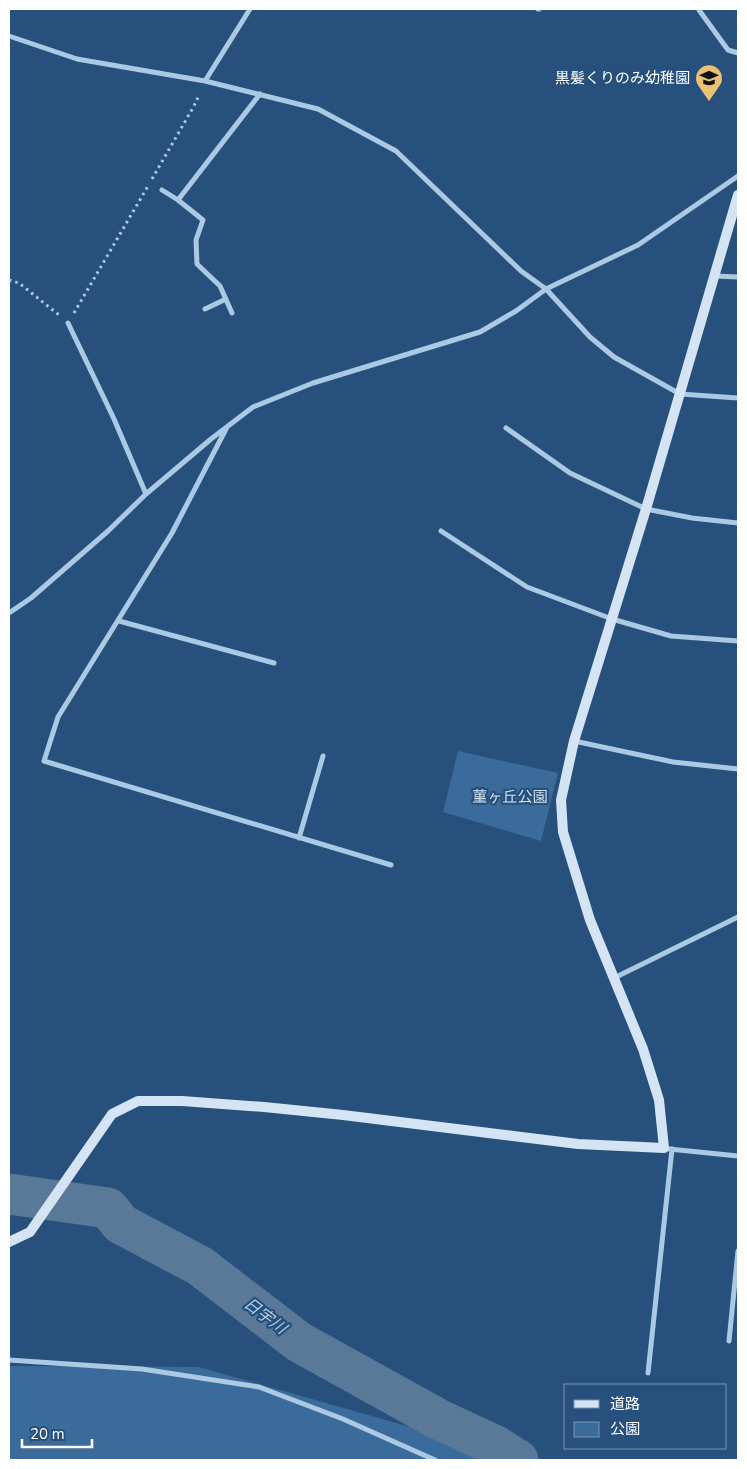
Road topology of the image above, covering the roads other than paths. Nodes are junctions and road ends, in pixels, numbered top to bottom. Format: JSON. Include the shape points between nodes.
{"nodes":[{"id":1,"x":250,"y":9,"type":"edge"},
{"id":2,"x":700,"y":9,"type":"edge"},
{"id":3,"x":9,"y":36,"type":"edge"},
{"id":4,"x":738,"y":53,"type":"edge"},
{"id":5,"x":205,"y":81,"type":"junction"},
{"id":6,"x":260,"y":94,"type":"junction"},
{"id":7,"x":738,"y":176,"type":"edge"},
{"id":8,"x":162,"y":190,"type":"dead end"},
{"id":9,"x":738,"y":195,"type":"edge"},
{"id":10,"x":178,"y":200,"type":"junction"},
{"id":11,"x":715,"y":276,"type":"junction"},
{"id":12,"x":738,"y":277,"type":"edge"},
{"id":13,"x":546,"y":289,"type":"junction"},
{"id":14,"x":226,"y":300,"type":"junction"},
{"id":15,"x":205,"y":309,"type":"dead end"},
{"id":16,"x":232,"y":313,"type":"dead end"},
{"id":17,"x":68,"y":323,"type":"road end"},
{"id":18,"x":680,"y":394,"type":"junction"},
{"id":19,"x":738,"y":398,"type":"edge"},
{"id":20,"x":228,"y":426,"type":"junction"},
{"id":21,"x":506,"y":428,"type":"dead end"},
{"id":22,"x":146,"y":494,"type":"junction"},
{"id":23,"x":646,"y":509,"type":"junction"},
{"id":24,"x":738,"y":523,"type":"edge"},
{"id":25,"x":441,"y":530,"type":"dead end"},
{"id":26,"x":9,"y":613,"type":"edge"},
{"id":27,"x":612,"y":619,"type":"junction"},
{"id":28,"x":119,"y":621,"type":"junction"},
{"id":29,"x":738,"y":641,"type":"edge"},
{"id":30,"x":274,"y":662,"type":"dead end"},
{"id":31,"x":574,"y":742,"type":"junction"},
{"id":32,"x":323,"y":756,"type":"dead end"},
{"id":33,"x":738,"y":769,"type":"edge"},
{"id":34,"x":299,"y":838,"type":"junction"},
{"id":35,"x":391,"y":865,"type":"dead end"},
{"id":36,"x":738,"y":917,"type":"edge"},
{"id":37,"x":614,"y":978,"type":"junction"},
{"id":38,"x":668,"y":1149,"type":"junction"},
{"id":39,"x":738,"y":1156,"type":"edge"},
{"id":40,"x":9,"y":1242,"type":"edge"},
{"id":41,"x":738,"y":1251,"type":"edge"},
{"id":42,"x":729,"y":1340,"type":"dead end"},
{"id":43,"x":9,"y":1360,"type":"edge"},
{"id":44,"x":648,"y":1373,"type":"dead end"},
{"id":45,"x":435,"y":1460,"type":"edge"}],
"edges":[{"from":1,"to":5,"type":"street"},
{"from":2,"to":4,"type":"street","via":[[728,50]]},
{"from":3,"to":5,"type":"street","via":[[77,59]]},
{"from":5,"to":6,"type":"street"},
{"from":6,"to":10,"type":"street"},
{"from":6,"to":13,"type":"street","via":[[318,109],[396,151],[521,270]]},
{"from":7,"to":13,"type":"street","via":[[638,245]]},
{"from":8,"to":10,"type":"street"},
{"from":9,"to":11,"type":"street"},
{"from":10,"to":14,"type":"street","via":[[204,220],[196,240],[197,264],[220,286]]},
{"from":11,"to":12,"type":"street"},
{"from":11,"to":18,"type":"street"},
{"from":13,"to":18,"type":"street","via":[[590,337],[614,357]]},
{"from":13,"to":20,"type":"street","via":[[480,332],[313,383],[253,407]]},
{"from":14,"to":15,"type":"street"},
{"from":14,"to":16,"type":"street"},
{"from":17,"to":22,"type":"street"},
{"from":18,"to":19,"type":"street"},
{"from":18,"to":23,"type":"street"},
{"from":20,"to":22,"type":"street"},
{"from":20,"to":28,"type":"street","via":[[172,533]]},
{"from":21,"to":23,"type":"street","via":[[570,473]]},
{"from":22,"to":26,"type":"street","via":[[108,532]]},
{"from":23,"to":24,"type":"street"},
{"from":23,"to":27,"type":"street"},
{"from":25,"to":27,"type":"street","via":[[527,587]]},
{"from":27,"to":29,"type":"street","via":[[672,636]]},
{"from":27,"to":31,"type":"street"},
{"from":28,"to":30,"type":"street"},
{"from":28,"to":34,"type":"street","via":[[58,717],[44,761]]},
{"from":31,"to":33,"type":"street","via":[[672,762]]},
{"from":31,"to":37,"type":"street","via":[[561,800],[563,832],[590,920]]},
{"from":32,"to":34,"type":"street"},
{"from":34,"to":35,"type":"street"},
{"from":36,"to":37,"type":"street"},
{"from":37,"to":38,"type":"street","via":[[643,1049],[659,1100]]},
{"from":38,"to":39,"type":"street"},
{"from":38,"to":40,"type":"street","via":[[578,1144],[343,1115],[182,1100],[138,1101],[112,1114],[30,1232]]},
{"from":38,"to":44,"type":"street"},
{"from":41,"to":42,"type":"street"},
{"from":43,"to":45,"type":"street","via":[[142,1369],[259,1387],[343,1419]]}]}
